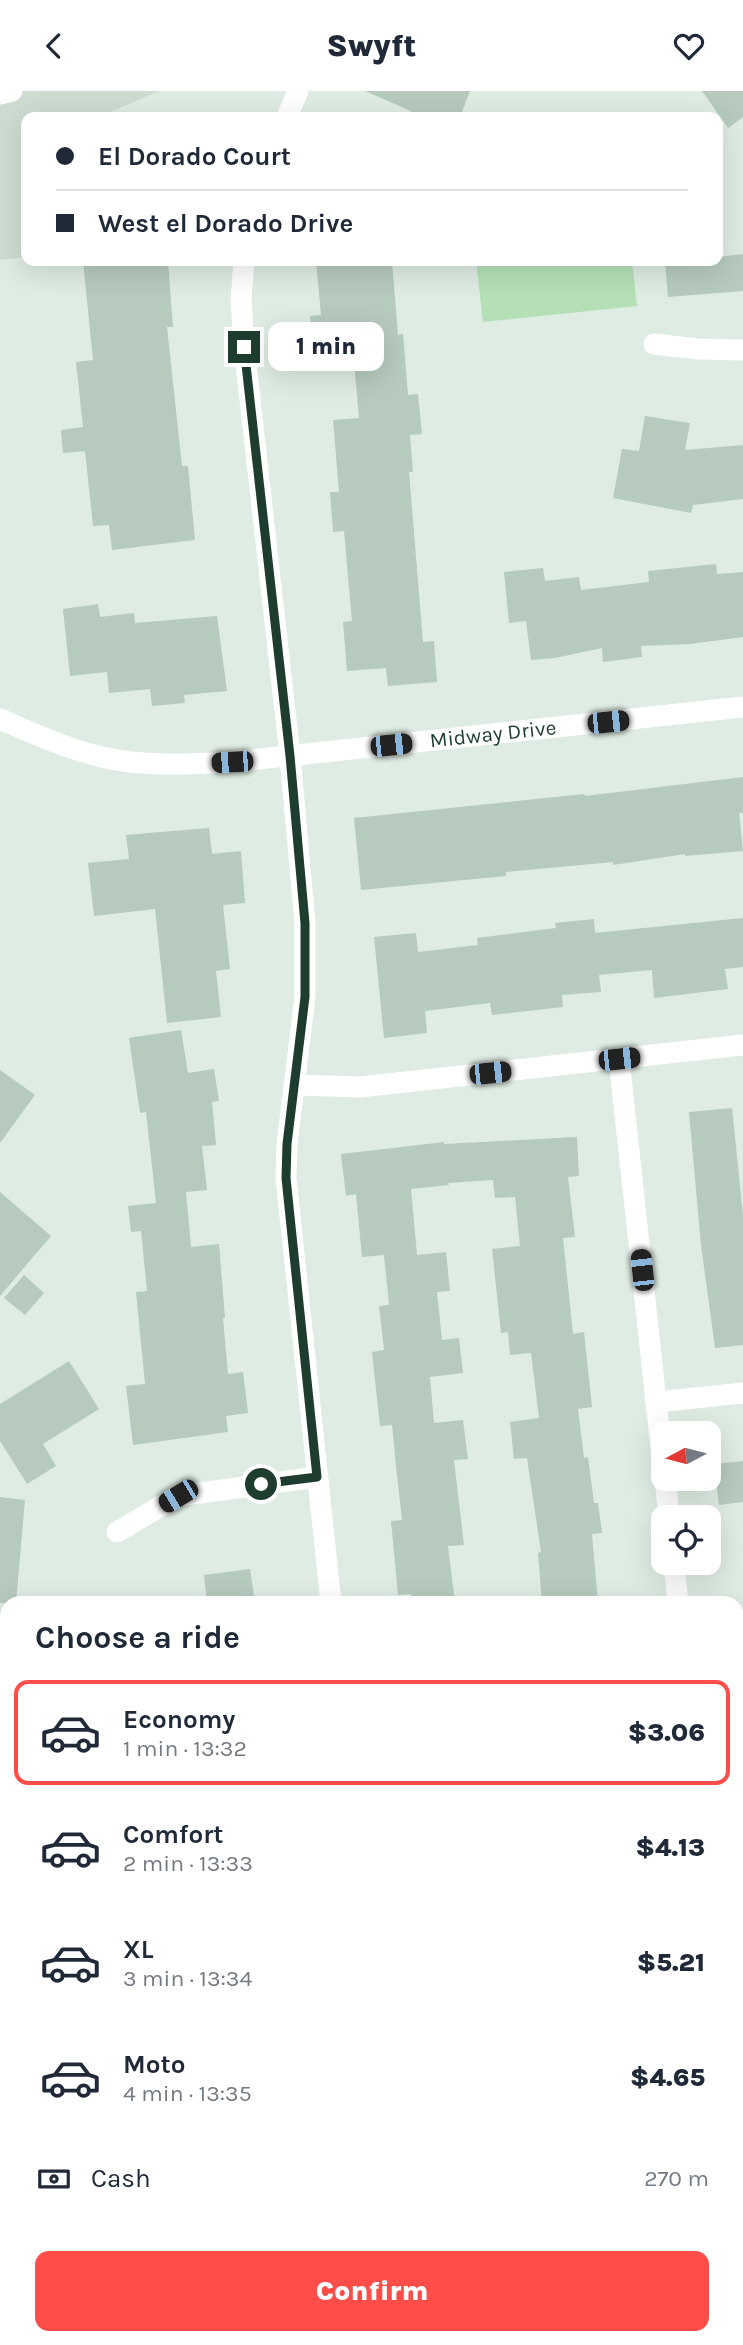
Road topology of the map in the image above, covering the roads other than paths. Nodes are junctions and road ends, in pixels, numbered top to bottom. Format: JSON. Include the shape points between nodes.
{"nodes":[{"id":1,"x":12,"y":91,"type":"edge"},
{"id":2,"x":298,"y":91,"type":"edge"},
{"id":3,"x":0,"y":94,"type":"edge"},
{"id":4,"x":289,"y":112,"type":"edge"},
{"id":5,"x":244,"y":266,"type":"edge"},
{"id":6,"x":653,"y":344,"type":"dead end"},
{"id":7,"x":743,"y":351,"type":"edge"},
{"id":8,"x":743,"y":707,"type":"edge"},
{"id":9,"x":0,"y":719,"type":"edge"},
{"id":10,"x":290,"y":756,"type":"junction"},
{"id":11,"x":743,"y":1045,"type":"edge"},
{"id":12,"x":619,"y":1059,"type":"junction"},
{"id":13,"x":295,"y":1085,"type":"junction"},
{"id":14,"x":743,"y":1393,"type":"edge"},
{"id":15,"x":656,"y":1402,"type":"junction"},
{"id":16,"x":658,"y":1421,"type":"edge"},
{"id":17,"x":317,"y":1477,"type":"junction"},
{"id":18,"x":117,"y":1532,"type":"dead end"},
{"id":19,"x":675,"y":1575,"type":"edge"},
{"id":20,"x":330,"y":1596,"type":"edge"},
{"id":21,"x":677,"y":1596,"type":"edge"}],
"edges":[{"from":1,"to":3,"type":"street"},
{"from":2,"to":4,"type":"street"},
{"from":5,"to":10,"type":"street","via":[[244,347]]},
{"from":6,"to":7,"type":"street"},
{"from":8,"to":10,"type":"street","name":"Midway Drive"},
{"from":9,"to":10,"type":"street","name":"Midway Drive","via":[[56,743],[121,761],[175,765]]},
{"from":10,"to":13,"type":"street","via":[[305,923],[305,997]]},
{"from":11,"to":12,"type":"street"},
{"from":12,"to":13,"type":"street","via":[[360,1087]]},
{"from":12,"to":15,"type":"street"},
{"from":13,"to":17,"type":"street","via":[[286,1178]]},
{"from":14,"to":15,"type":"street"},
{"from":15,"to":16,"type":"street"},
{"from":17,"to":18,"type":"street","via":[[178,1496]]},
{"from":17,"to":20,"type":"street"},
{"from":19,"to":21,"type":"street"}]}
